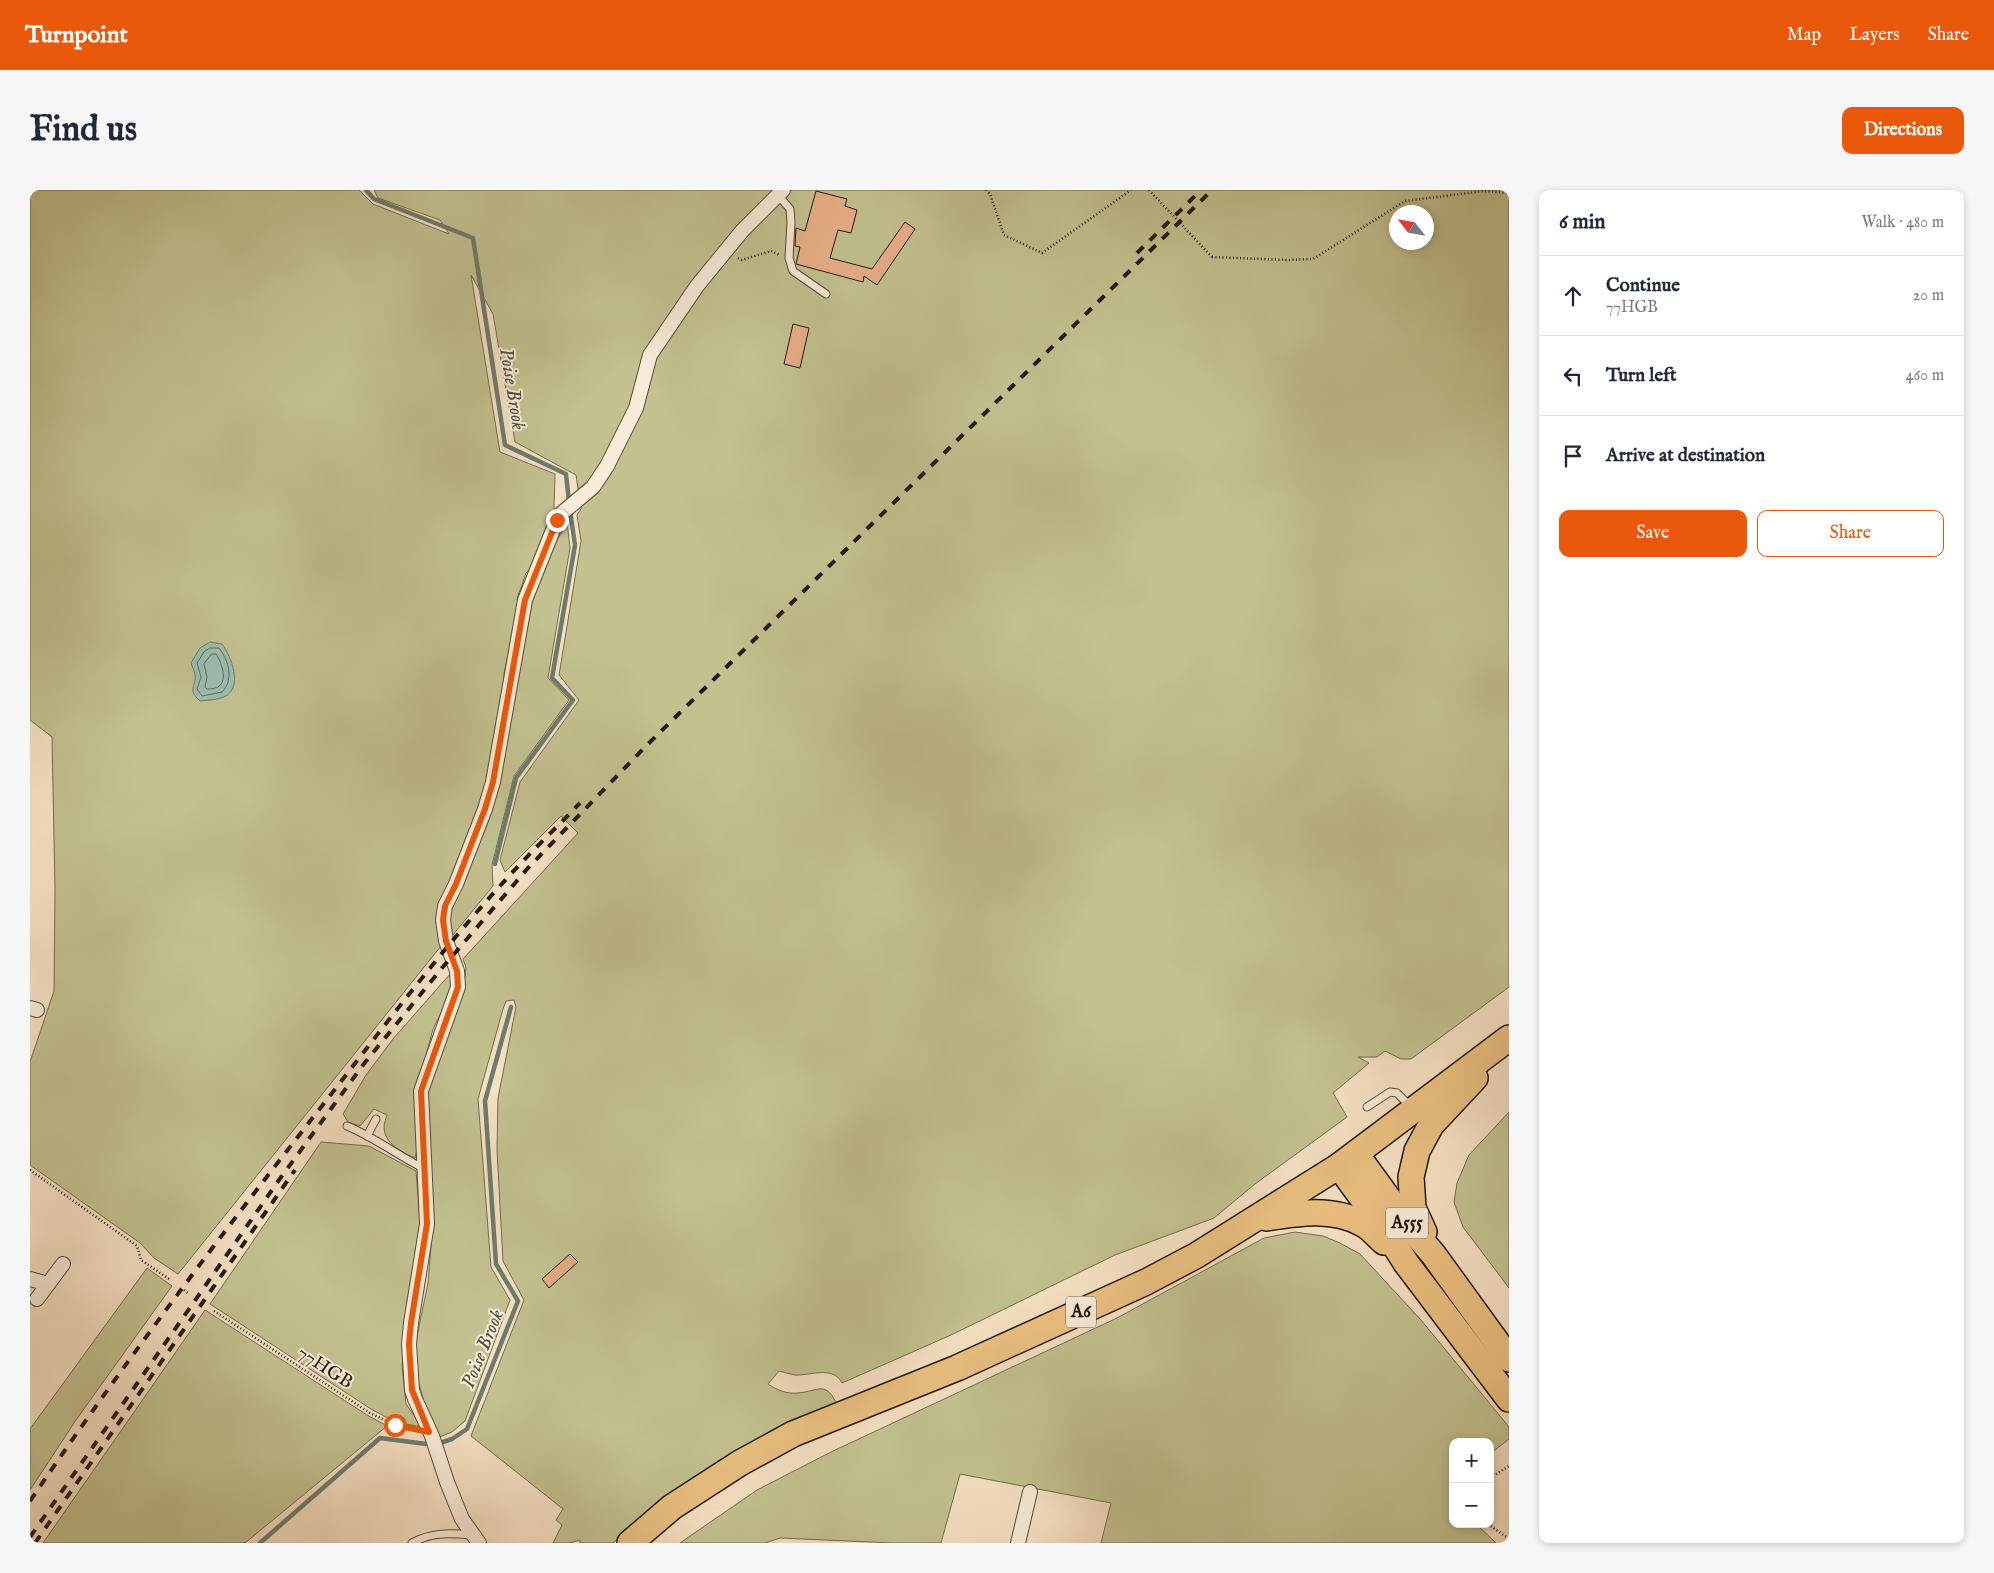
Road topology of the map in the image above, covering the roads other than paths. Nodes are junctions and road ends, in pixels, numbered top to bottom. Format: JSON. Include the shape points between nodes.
{"nodes":[{"id":1,"x":780,"y":192,"type":"edge"},
{"id":2,"x":826,"y":294,"type":"dead end"},
{"id":3,"x":1509,"y":1038,"type":"edge"},
{"id":4,"x":1509,"y":1042,"type":"edge"},
{"id":5,"x":1367,"y":1107,"type":"dead end"},
{"id":6,"x":1413,"y":1110,"type":"junction"},
{"id":7,"x":376,"y":1119,"type":"dead end"},
{"id":8,"x":346,"y":1126,"type":"dead end"},
{"id":9,"x":368,"y":1136,"type":"junction"},
{"id":10,"x":1347,"y":1160,"type":"junction"},
{"id":11,"x":423,"y":1168,"type":"junction"},
{"id":12,"x":1254,"y":1220,"type":"junction"},
{"id":13,"x":1433,"y":1254,"type":"junction"},
{"id":14,"x":1406,"y":1263,"type":"junction"},
{"id":15,"x":63,"y":1264,"type":"dead end"},
{"id":16,"x":30,"y":1279,"type":"edge"},
{"id":17,"x":48,"y":1284,"type":"junction"},
{"id":18,"x":37,"y":1299,"type":"dead end"},
{"id":19,"x":1509,"y":1359,"type":"edge"},
{"id":20,"x":1509,"y":1399,"type":"edge"},
{"id":21,"x":1030,"y":1492,"type":"dead end"},
{"id":22,"x":476,"y":1539,"type":"edge"},
{"id":23,"x":412,"y":1543,"type":"edge"},
{"id":24,"x":630,"y":1543,"type":"edge"},
{"id":25,"x":1018,"y":1543,"type":"edge"}],
"edges":[{"from":1,"to":2,"type":"lane","via":[[790,209],[789,258],[793,270]]},
{"from":1,"to":11,"type":"street","via":[[742,231],[697,286],[650,355],[631,421],[593,487],[557,520],[525,600],[493,782],[445,906],[446,941],[457,971],[458,987],[421,1091]]},
{"from":3,"to":6,"type":"highway","number":"A6"},
{"from":4,"to":13,"type":"highway","via":[[1432,1124],[1417,1151],[1411,1177],[1413,1208]]},
{"from":5,"to":6,"type":"lane","via":[[1390,1092],[1397,1093]]},
{"from":6,"to":10,"type":"highway","number":"A6"},
{"from":7,"to":9,"type":"lane"},
{"from":8,"to":9,"type":"lane"},
{"from":9,"to":11,"type":"lane"},
{"from":10,"to":12,"type":"highway","number":"A6"},
{"from":10,"to":13,"type":"highway","number":"A555"},
{"from":10,"to":14,"type":"highway","number":"A555"},
{"from":11,"to":22,"type":"street","via":[[427,1224],[409,1344],[412,1390],[462,1519]]},
{"from":12,"to":14,"type":"highway","via":[[1302,1212],[1334,1214],[1365,1225]]},
{"from":12,"to":24,"type":"highway","number":"A6","via":[[1154,1278],[1088,1310],[957,1368],[793,1434],[740,1463],[672,1507]]},
{"from":13,"to":19,"type":"highway","number":"A555"},
{"from":14,"to":20,"type":"highway","number":"A555"},
{"from":15,"to":17,"type":"street"},
{"from":16,"to":17,"type":"street"},
{"from":17,"to":18,"type":"street"},
{"from":21,"to":25,"type":"street"},
{"from":22,"to":23,"type":"lane","via":[[440,1534]]}]}
